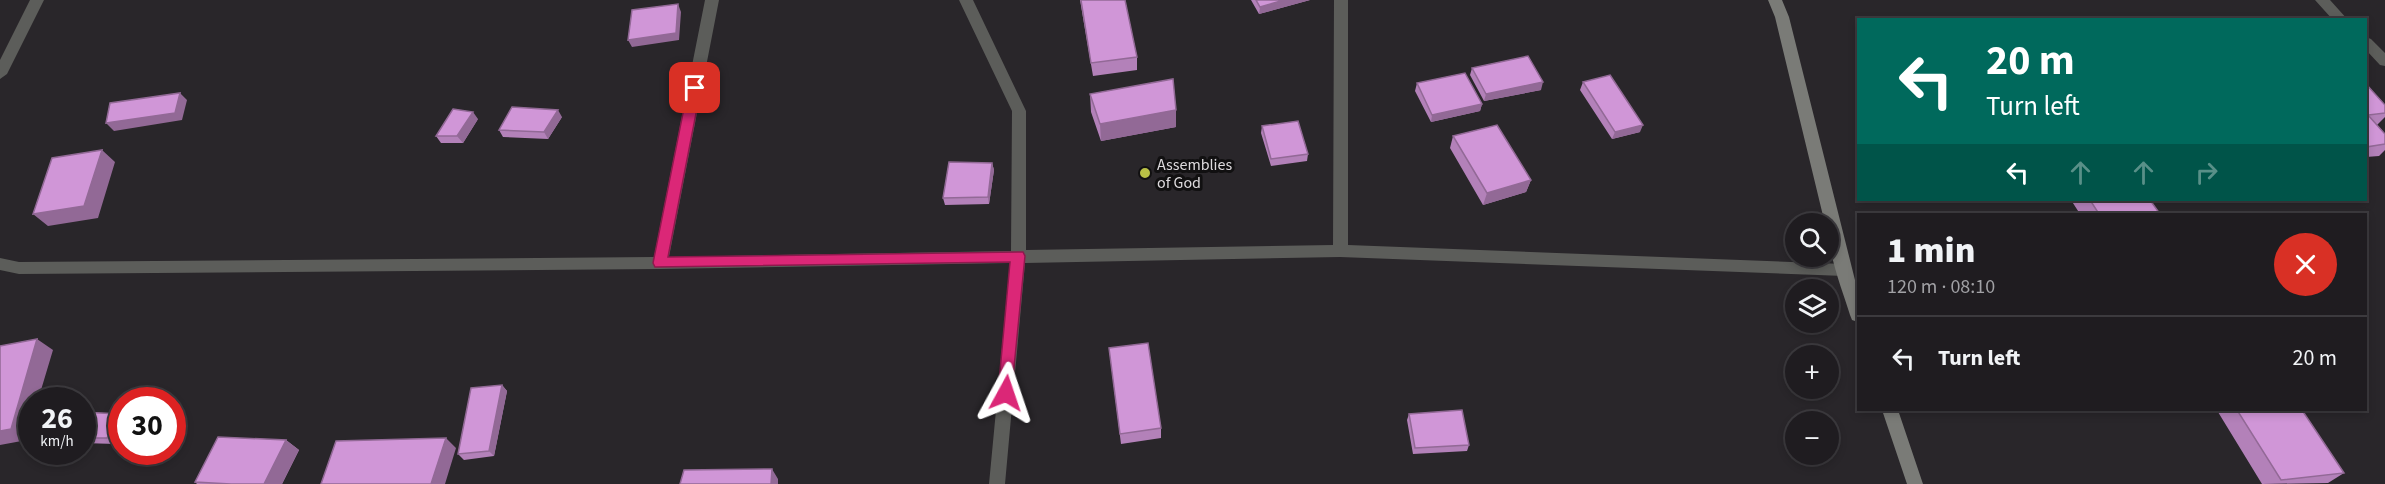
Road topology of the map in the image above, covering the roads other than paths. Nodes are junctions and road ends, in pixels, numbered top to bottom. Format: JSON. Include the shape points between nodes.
{"nodes":[{"id":1,"x":38,"y":0,"type":"edge"},
{"id":2,"x":712,"y":0,"type":"edge"},
{"id":3,"x":966,"y":0,"type":"edge"},
{"id":4,"x":1341,"y":0,"type":"edge"},
{"id":5,"x":1775,"y":0,"type":"edge"},
{"id":6,"x":2322,"y":0,"type":"edge"},
{"id":7,"x":2340,"y":18,"type":"edge"},
{"id":8,"x":2367,"y":43,"type":"edge"},
{"id":9,"x":2385,"y":61,"type":"edge"},
{"id":10,"x":0,"y":74,"type":"edge"},
{"id":11,"x":1340,"y":251,"type":"junction"},
{"id":12,"x":1018,"y":256,"type":"junction"},
{"id":13,"x":660,"y":263,"type":"junction"},
{"id":14,"x":0,"y":264,"type":"edge"},
{"id":15,"x":1844,"y":270,"type":"junction"},
{"id":16,"x":1857,"y":312,"type":"edge"},
{"id":17,"x":1890,"y":411,"type":"edge"},
{"id":18,"x":997,"y":484,"type":"edge"},
{"id":19,"x":1915,"y":484,"type":"edge"}],
"edges":[{"from":1,"to":10,"type":"street"},
{"from":2,"to":13,"type":"street"},
{"from":3,"to":12,"type":"street","via":[[1019,111]]},
{"from":4,"to":11,"type":"street"},
{"from":5,"to":15,"type":"street"},
{"from":6,"to":7,"type":"street"},
{"from":8,"to":9,"type":"street"},
{"from":11,"to":12,"type":"street"},
{"from":11,"to":15,"type":"street"},
{"from":12,"to":13,"type":"street"},
{"from":12,"to":18,"type":"street"},
{"from":13,"to":14,"type":"street","via":[[31,268]]},
{"from":15,"to":16,"type":"street"},
{"from":17,"to":19,"type":"street"}]}
